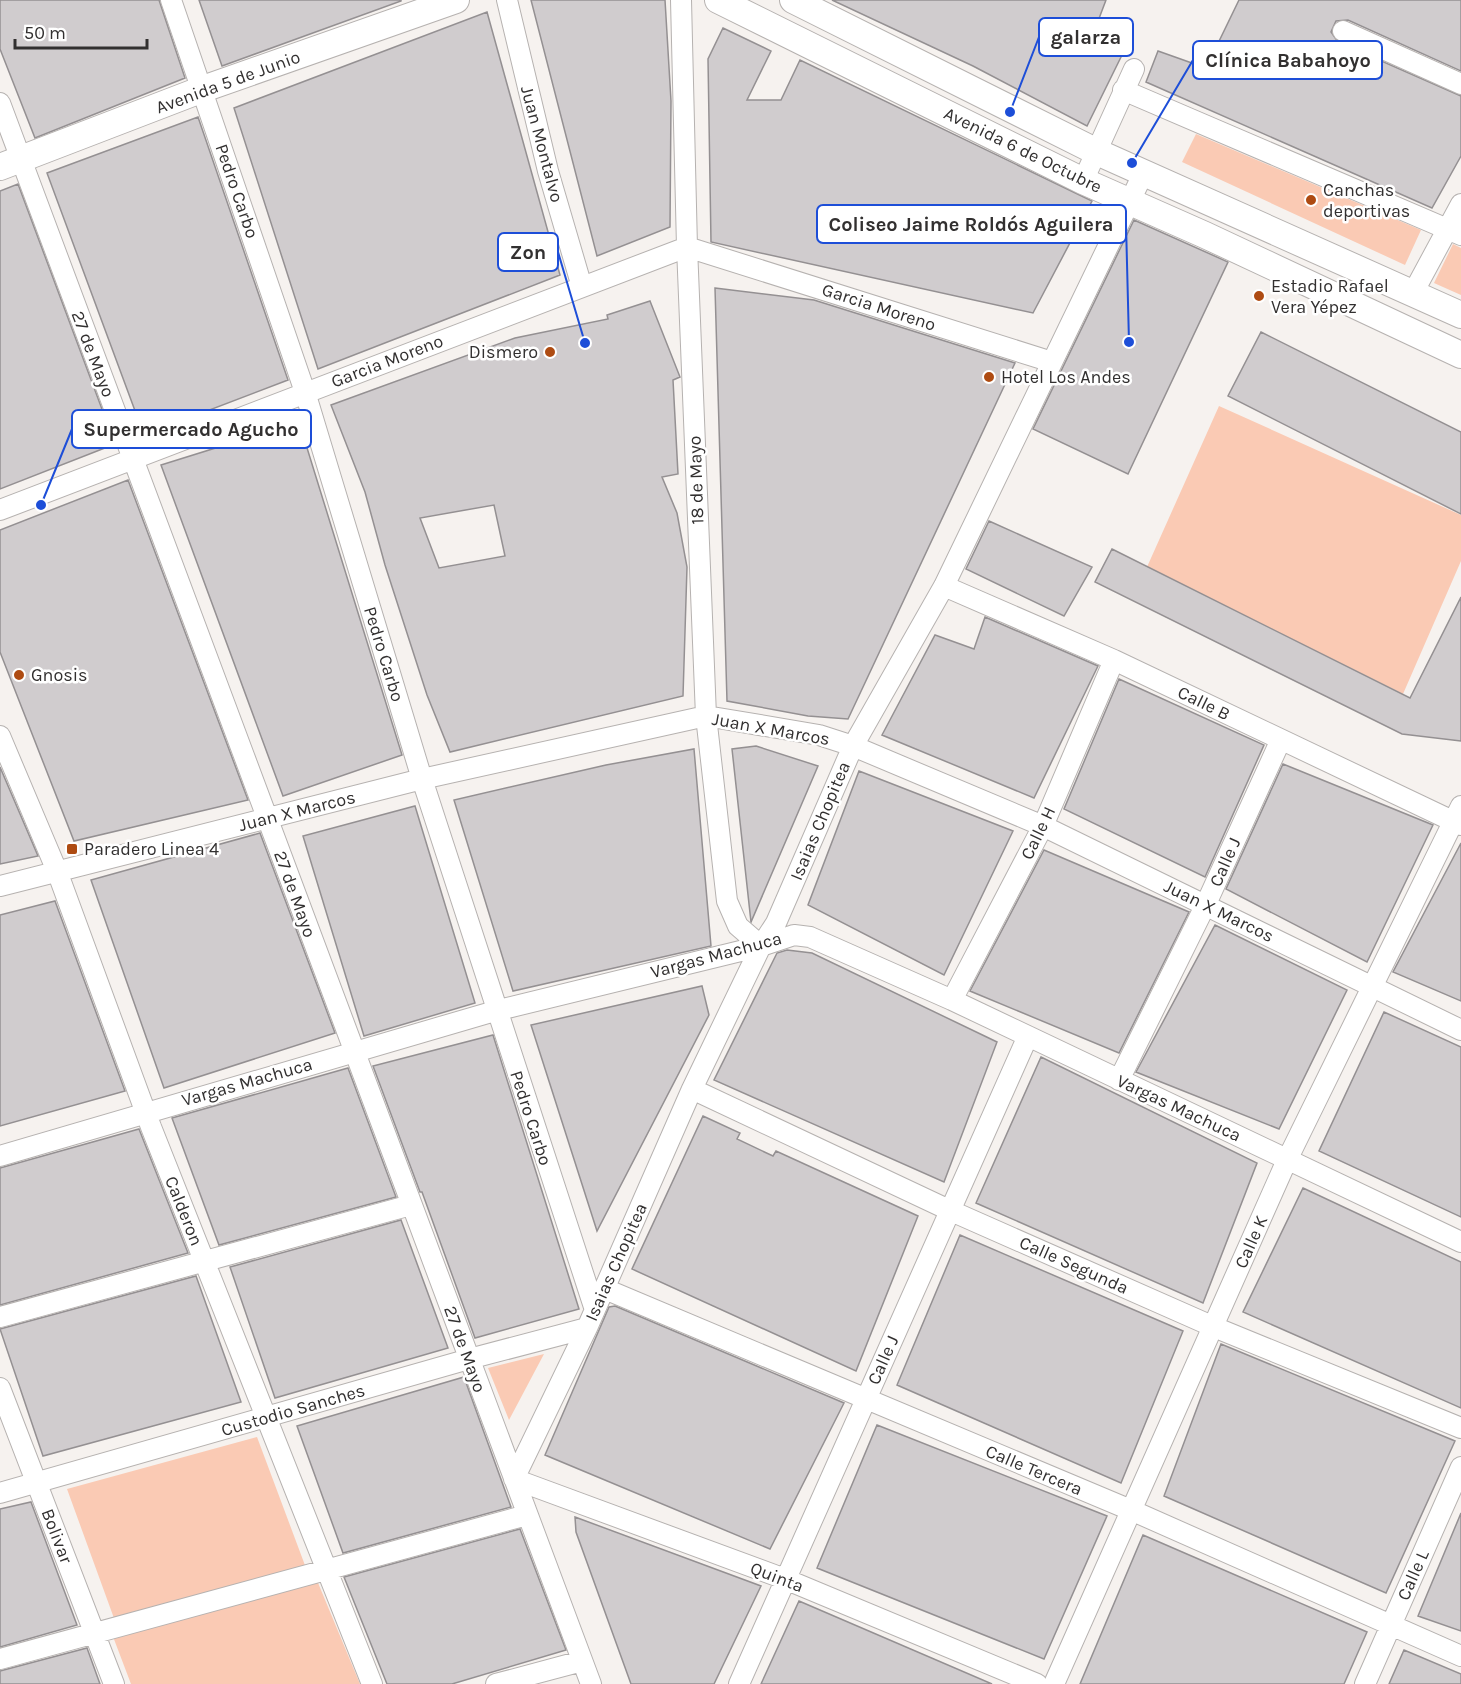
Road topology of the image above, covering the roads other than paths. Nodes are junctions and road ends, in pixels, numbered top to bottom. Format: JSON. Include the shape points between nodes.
{"nodes":[{"id":1,"x":171,"y":0,"type":"edge"},
{"id":2,"x":456,"y":0,"type":"edge"},
{"id":3,"x":507,"y":0,"type":"edge"},
{"id":4,"x":681,"y":0,"type":"edge"},
{"id":5,"x":718,"y":0,"type":"edge"},
{"id":6,"x":793,"y":0,"type":"edge"},
{"id":7,"x":1343,"y":31,"type":"dead end"},
{"id":8,"x":1134,"y":69,"type":"dead end"},
{"id":9,"x":1461,"y":84,"type":"edge"},
{"id":10,"x":203,"y":89,"type":"junction"},
{"id":11,"x":1123,"y":90,"type":"junction"},
{"id":12,"x":0,"y":103,"type":"edge"},
{"id":13,"x":1097,"y":152,"type":"junction"},
{"id":14,"x":11,"y":162,"type":"edge"},
{"id":15,"x":1144,"y":172,"type":"junction"},
{"id":16,"x":1083,"y":181,"type":"junction"},
{"id":17,"x":1129,"y":201,"type":"junction"},
{"id":18,"x":1461,"y":204,"type":"edge"},
{"id":19,"x":1455,"y":232,"type":"edge"},
{"id":20,"x":687,"y":247,"type":"junction"},
{"id":21,"x":582,"y":287,"type":"junction"},
{"id":22,"x":1413,"y":293,"type":"junction"},
{"id":23,"x":1461,"y":315,"type":"edge"},
{"id":24,"x":1461,"y":356,"type":"edge"},
{"id":25,"x":1052,"y":362,"type":"junction"},
{"id":26,"x":305,"y":392,"type":"junction"},
{"id":27,"x":132,"y":460,"type":"junction"},
{"id":28,"x":0,"y":510,"type":"edge"},
{"id":29,"x":944,"y":586,"type":"junction"},
{"id":30,"x":1114,"y":660,"type":"junction"},
{"id":31,"x":706,"y":716,"type":"junction"},
{"id":32,"x":0,"y":736,"type":"edge"},
{"id":33,"x":1279,"y":739,"type":"junction"},
{"id":34,"x":853,"y":746,"type":"junction"},
{"id":35,"x":422,"y":779,"type":"junction"},
{"id":36,"x":1459,"y":818,"type":"edge"},
{"id":37,"x":267,"y":819,"type":"junction"},
{"id":38,"x":1044,"y":826,"type":"junction"},
{"id":39,"x":57,"y":871,"type":"junction"},
{"id":40,"x":0,"y":886,"type":"edge"},
{"id":41,"x":1206,"y":904,"type":"junction"},
{"id":42,"x":761,"y":946,"type":"junction"},
{"id":43,"x":1373,"y":987,"type":"junction"},
{"id":44,"x":952,"y":1000,"type":"junction"},
{"id":45,"x":495,"y":1011,"type":"junction"},
{"id":46,"x":1461,"y":1030,"type":"edge"},
{"id":47,"x":1028,"y":1036,"type":"junction"},
{"id":48,"x":354,"y":1052,"type":"junction"},
{"id":49,"x":1119,"y":1080,"type":"junction"},
{"id":50,"x":692,"y":1089,"type":"junction"},
{"id":51,"x":146,"y":1111,"type":"junction"},
{"id":52,"x":0,"y":1156,"type":"edge"},
{"id":53,"x":1287,"y":1160,"type":"junction"},
{"id":54,"x":411,"y":1205,"type":"junction"},
{"id":55,"x":949,"y":1210,"type":"junction"},
{"id":56,"x":1461,"y":1242,"type":"edge"},
{"id":57,"x":204,"y":1261,"type":"junction"},
{"id":58,"x":605,"y":1289,"type":"junction"},
{"id":59,"x":0,"y":1317,"type":"edge"},
{"id":60,"x":591,"y":1319,"type":"junction"},
{"id":61,"x":1214,"y":1327,"type":"junction"},
{"id":62,"x":469,"y":1359,"type":"junction"},
{"id":63,"x":0,"y":1388,"type":"edge"},
{"id":64,"x":865,"y":1399,"type":"junction"},
{"id":65,"x":265,"y":1418,"type":"junction"},
{"id":66,"x":1461,"y":1428,"type":"edge"},
{"id":67,"x":1461,"y":1467,"type":"edge"},
{"id":68,"x":514,"y":1479,"type":"junction"},
{"id":69,"x":36,"y":1483,"type":"junction"},
{"id":70,"x":0,"y":1493,"type":"edge"},
{"id":71,"x":1133,"y":1511,"type":"junction"},
{"id":72,"x":527,"y":1515,"type":"junction"},
{"id":73,"x":326,"y":1571,"type":"junction"},
{"id":74,"x":785,"y":1579,"type":"junction"},
{"id":75,"x":1391,"y":1624,"type":"junction"},
{"id":76,"x":94,"y":1634,"type":"junction"},
{"id":77,"x":1461,"y":1656,"type":"edge"},
{"id":78,"x":0,"y":1659,"type":"edge"},
{"id":79,"x":582,"y":1661,"type":"junction"},
{"id":80,"x":114,"y":1684,"type":"edge"},
{"id":81,"x":372,"y":1684,"type":"edge"},
{"id":82,"x":496,"y":1684,"type":"edge"},
{"id":83,"x":591,"y":1684,"type":"edge"},
{"id":84,"x":739,"y":1684,"type":"edge"},
{"id":85,"x":1037,"y":1684,"type":"edge"},
{"id":86,"x":1054,"y":1684,"type":"edge"},
{"id":87,"x":1365,"y":1684,"type":"edge"}],
"edges":[{"from":1,"to":10,"type":"street","name":"Pedro Carbo"},
{"from":2,"to":10,"type":"main road","name":"Avenida 5 de Junio"},
{"from":3,"to":21,"type":"street","name":"Juan Montalvo","via":[[548,171]]},
{"from":4,"to":20,"type":"street","name":"18 de Mayo"},
{"from":5,"to":16,"type":"main road","name":"Avenida 6 de Octubre"},
{"from":6,"to":13,"type":"main road","name":"Avenida 6 de Octubre"},
{"from":7,"to":9,"type":"street"},
{"from":8,"to":11,"type":"street"},
{"from":10,"to":14,"type":"main road","name":"Avenida 5 de Junio"},
{"from":10,"to":26,"type":"street","name":"Pedro Carbo"},
{"from":11,"to":13,"type":"street"},
{"from":11,"to":19,"type":"street"},
{"from":12,"to":14,"type":"street","name":"27 de Mayo"},
{"from":13,"to":15,"type":"main road","name":"Avenida 6 de Octubre"},
{"from":13,"to":16,"type":"street"},
{"from":14,"to":27,"type":"street","name":"27 de Mayo"},
{"from":15,"to":17,"type":"street","name":"Isaias Chopitea"},
{"from":15,"to":22,"type":"main road","name":"Avenida 6 de Octubre"},
{"from":16,"to":17,"type":"main road","name":"Avenida 6 de Octubre"},
{"from":17,"to":24,"type":"main road","name":"Avenida 6 de Octubre"},
{"from":17,"to":25,"type":"street","name":"Isaias Chopitea"},
{"from":18,"to":19,"type":"street"},
{"from":19,"to":22,"type":"street"},
{"from":20,"to":21,"type":"street","name":"Garcia Moreno"},
{"from":20,"to":25,"type":"street","name":"Garcia Moreno"},
{"from":20,"to":31,"type":"street","name":"18 de Mayo"},
{"from":21,"to":26,"type":"street","name":"Garcia Moreno"},
{"from":22,"to":23,"type":"main road","name":"Avenida 6 de Octubre"},
{"from":25,"to":29,"type":"street","name":"Isaias Chopitea"},
{"from":26,"to":27,"type":"street","name":"Garcia Moreno"},
{"from":26,"to":35,"type":"street","name":"Pedro Carbo"},
{"from":27,"to":28,"type":"street","name":"Garcia Moreno"},
{"from":27,"to":37,"type":"street","name":"27 de Mayo"},
{"from":29,"to":30,"type":"street","name":"Calle B"},
{"from":29,"to":34,"type":"street","name":"Isaias Chopitea"},
{"from":30,"to":33,"type":"street","name":"Calle B"},
{"from":30,"to":38,"type":"street","name":"Calle H"},
{"from":31,"to":34,"type":"street","name":"Juan X Marcos","via":[[819,735]]},
{"from":31,"to":35,"type":"street","name":"Juan X Marcos"},
{"from":31,"to":42,"type":"street","name":"18 de Mayo","via":[[727,901],[738,926]]},
{"from":32,"to":39,"type":"street","name":"Calderon"},
{"from":33,"to":36,"type":"street","name":"Calle B"},
{"from":33,"to":41,"type":"street","name":"Calle J"},
{"from":34,"to":38,"type":"street","name":"Juan X Marcos"},
{"from":34,"to":42,"type":"street","name":"Isaias Chopitea","via":[[776,923]]},
{"from":35,"to":37,"type":"street","name":"Juan X Marcos"},
{"from":35,"to":45,"type":"street","name":"Pedro Carbo"},
{"from":36,"to":43,"type":"street","name":"Calle K"},
{"from":37,"to":39,"type":"street","name":"Juan X Marcos"},
{"from":37,"to":48,"type":"street","name":"27 de Mayo"},
{"from":38,"to":41,"type":"street","name":"Juan X Marcos"},
{"from":38,"to":44,"type":"street","name":"Calle H"},
{"from":39,"to":40,"type":"street","name":"Juan X Marcos"},
{"from":39,"to":51,"type":"street","name":"Calderon"},
{"from":41,"to":43,"type":"street","name":"Juan X Marcos"},
{"from":41,"to":49,"type":"street","name":"Calle J"},
{"from":42,"to":44,"type":"street","name":"Vargas Machuca","via":[[794,935],[810,937]]},
{"from":42,"to":45,"type":"street","name":"Vargas Machuca"},
{"from":42,"to":50,"type":"street","name":"Isaias Chopitea"},
{"from":43,"to":46,"type":"street","name":"Juan X Marcos"},
{"from":43,"to":53,"type":"street","name":"Calle K"},
{"from":44,"to":47,"type":"street","name":"Vargas Machuca"},
{"from":45,"to":48,"type":"street","name":"Vargas Machuca"},
{"from":45,"to":60,"type":"street","name":"Pedro Carbo"},
{"from":47,"to":49,"type":"street","name":"Vargas Machuca"},
{"from":47,"to":55,"type":"street","name":"Calle J"},
{"from":48,"to":51,"type":"street","name":"Vargas Machuca"},
{"from":48,"to":54,"type":"street","name":"27 de Mayo"},
{"from":49,"to":53,"type":"street","name":"Vargas Machuca"},
{"from":50,"to":55,"type":"street","name":"Calle Segunda"},
{"from":50,"to":58,"type":"street","name":"Isaias Chopitea"},
{"from":51,"to":52,"type":"street","name":"Vargas Machuca"},
{"from":51,"to":57,"type":"street","name":"Calderon"},
{"from":53,"to":56,"type":"street","name":"Vargas Machuca"},
{"from":53,"to":61,"type":"street","name":"Calle K"},
{"from":54,"to":57,"type":"street"},
{"from":54,"to":62,"type":"street","name":"27 de Mayo"},
{"from":55,"to":61,"type":"street","name":"Calle Segunda"},
{"from":55,"to":64,"type":"street","name":"Calle J"},
{"from":57,"to":59,"type":"street"},
{"from":57,"to":65,"type":"street","name":"Calderon"},
{"from":58,"to":60,"type":"street","name":"Isaias Chopitea"},
{"from":58,"to":64,"type":"street","name":"Calle Tercera"},
{"from":60,"to":62,"type":"street","name":"Custodio Sanches"},
{"from":60,"to":68,"type":"street","name":"Isaias Chopitea"},
{"from":61,"to":66,"type":"street","name":"Calle Segunda"},
{"from":61,"to":71,"type":"street","name":"Calle K"},
{"from":62,"to":65,"type":"street","name":"Custodio Sanches"},
{"from":62,"to":68,"type":"street","name":"27 de Mayo"},
{"from":63,"to":69,"type":"street","name":"Bolivar"},
{"from":64,"to":71,"type":"street","name":"Calle Tercera"},
{"from":64,"to":74,"type":"street","name":"Calle J"},
{"from":65,"to":69,"type":"street","name":"Custodio Sanches"},
{"from":65,"to":73,"type":"street","name":"Calderon"},
{"from":67,"to":75,"type":"street","name":"Calle L"},
{"from":68,"to":72,"type":"street","name":"27 de Mayo"},
{"from":68,"to":74,"type":"street","name":"Quinta"},
{"from":69,"to":70,"type":"street","name":"Custodio Sanches"},
{"from":69,"to":76,"type":"street","name":"Bolivar"},
{"from":71,"to":75,"type":"street","name":"Calle Tercera"},
{"from":71,"to":86,"type":"street","name":"Calle K"},
{"from":72,"to":73,"type":"street"},
{"from":72,"to":79,"type":"street","name":"27 de Mayo"},
{"from":73,"to":76,"type":"street"},
{"from":73,"to":81,"type":"street","name":"Calderon"},
{"from":74,"to":84,"type":"street","name":"Calle J"},
{"from":74,"to":85,"type":"street","name":"Quinta"},
{"from":75,"to":77,"type":"street","name":"Calle Tercera"},
{"from":75,"to":87,"type":"street","name":"Calle L"},
{"from":76,"to":78,"type":"street"},
{"from":76,"to":80,"type":"street","name":"Bolivar"},
{"from":79,"to":82,"type":"street"},
{"from":79,"to":83,"type":"street","name":"27 de Mayo"}]}
